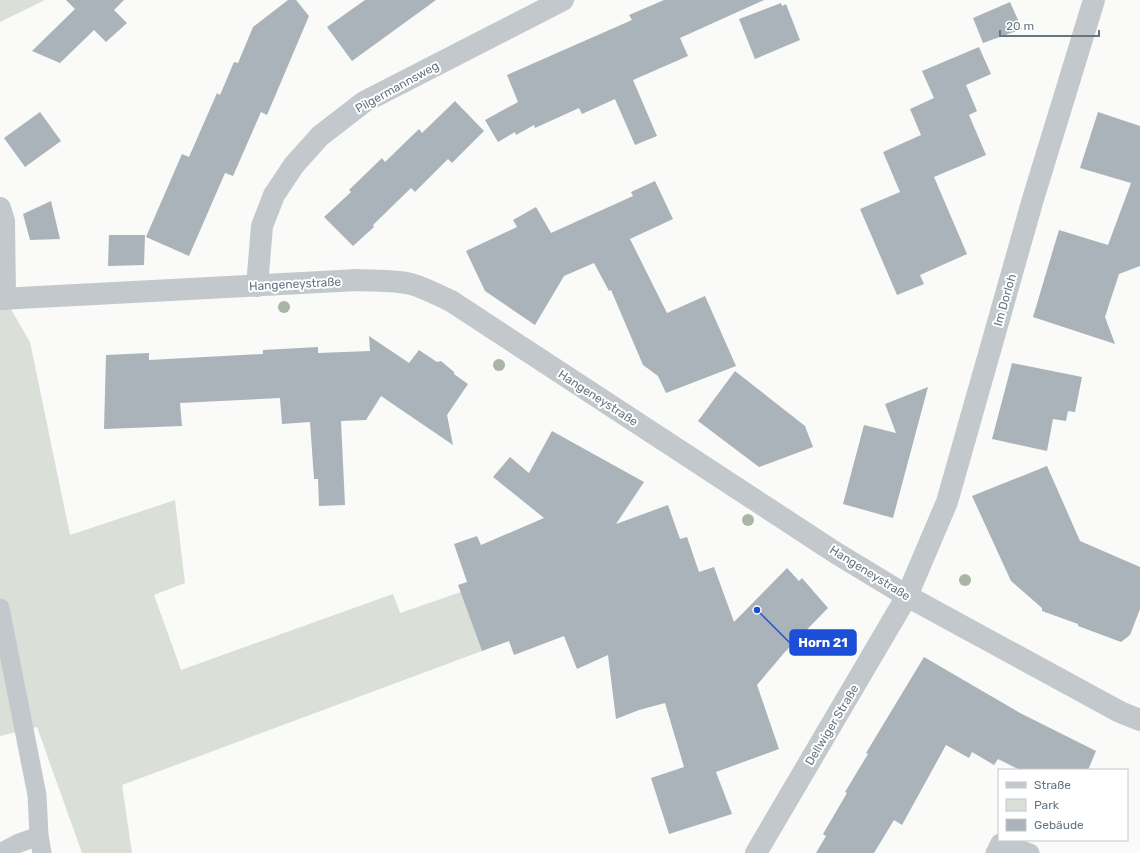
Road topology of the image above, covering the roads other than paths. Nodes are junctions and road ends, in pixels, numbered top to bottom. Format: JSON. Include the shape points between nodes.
{"nodes":[{"id":1,"x":564,"y":0,"type":"edge"},
{"id":2,"x":1094,"y":0,"type":"edge"},
{"id":3,"x":0,"y":208,"type":"edge"},
{"id":4,"x":257,"y":286,"type":"junction"},
{"id":5,"x":2,"y":299,"type":"edge"},
{"id":6,"x":907,"y":596,"type":"junction"},
{"id":7,"x":0,"y":608,"type":"edge"},
{"id":8,"x":1140,"y":720,"type":"edge"},
{"id":9,"x":41,"y":844,"type":"edge"},
{"id":10,"x":0,"y":853,"type":"edge"},
{"id":11,"x":756,"y":853,"type":"edge"},
{"id":12,"x":995,"y":853,"type":"edge"},
{"id":13,"x":1030,"y":853,"type":"edge"}],
"edges":[{"from":1,"to":4,"type":"street","name":"Pilgermannsweg","via":[[364,102],[320,136],[294,165],[274,195],[262,226]]},
{"from":2,"to":6,"type":"street","name":"Im Dorloh","via":[[1031,207],[947,502]]},
{"from":3,"to":5,"type":"street","via":[[4,221]]},
{"from":4,"to":5,"type":"street","name":"Hangeneystraße"},
{"from":4,"to":6,"type":"street","name":"Hangeneystraße","via":[[383,281],[410,284],[451,301],[830,549]]},
{"from":6,"to":8,"type":"street","name":"Hangeneystraße","via":[[1120,712]]},
{"from":6,"to":11,"type":"street","name":"Dellwiger Straße"},
{"from":7,"to":9,"type":"lane","via":[[37,795]]},
{"from":9,"to":10,"type":"lane","via":[[19,843]]},
{"from":12,"to":13,"type":"lane","via":[[1000,843]]}]}
